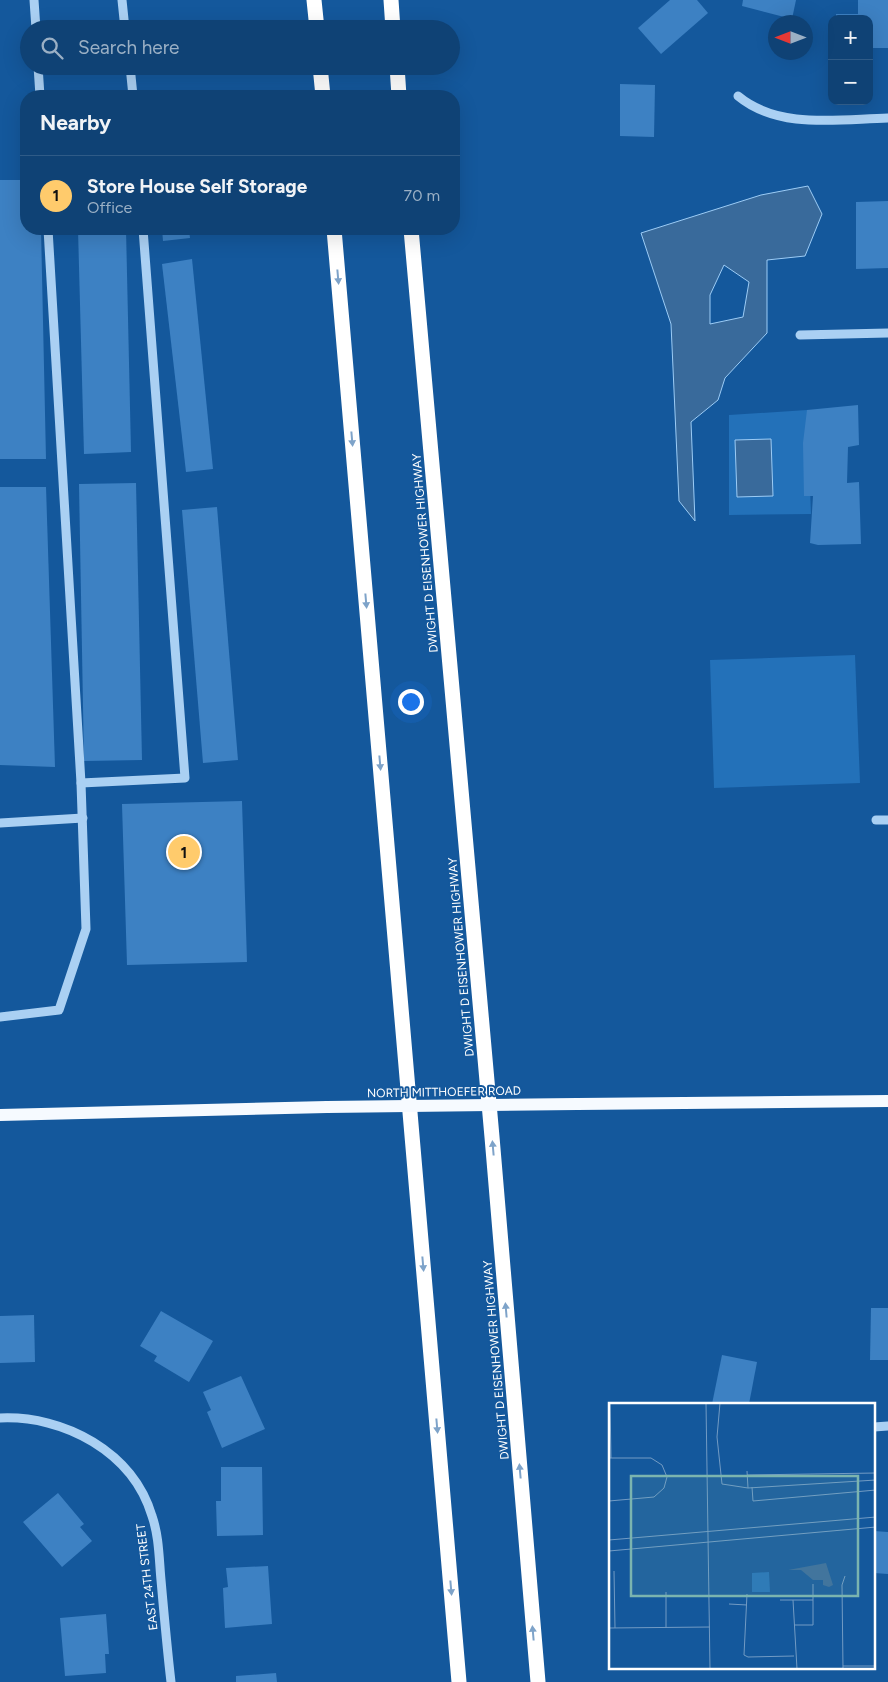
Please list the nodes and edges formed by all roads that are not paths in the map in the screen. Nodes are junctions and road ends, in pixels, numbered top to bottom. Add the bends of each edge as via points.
1 (34, 0) edge
2 (122, 0) edge
3 (314, 0) edge
4 (391, 0) edge
5 (35, 20) edge
6 (125, 20) edge
7 (316, 20) edge
8 (392, 20) edge
9 (39, 75) edge
10 (131, 75) edge
11 (321, 75) edge
12 (397, 75) edge
13 (40, 90) edge
14 (132, 90) edge
15 (322, 90) edge
16 (398, 90) edge
17 (738, 96) dead end
18 (888, 118) edge
19 (48, 235) edge
20 (143, 235) edge
21 (335, 235) edge
22 (412, 235) edge
23 (888, 333) edge
24 (800, 334) dead end
25 (81, 784) junction
26 (83, 818) junction
27 (876, 820) dead end
28 (888, 820) edge
29 (0, 823) edge
30 (0, 1017) edge
31 (888, 1101) edge
32 (0, 1115) edge
33 (0, 1418) edge
34 (170, 1682) edge
35 (459, 1682) edge
36 (538, 1682) edge

1 - 5 street
2 - 6 street
3 - 7 highway
4 - 8 highway
9 - 13 street
10 - 14 street
11 - 15 highway
12 - 16 highway
17 - 18 street via 751,106 785,118
19 - 25 street
20 - 25 street via 185,778
21 -> 35 highway
36 -> 22 highway, DWIGHT D EISENHOWER HIGHWAY
23 - 24 street
25 - 26 street
26 - 29 street
26 - 30 street via 86,929 58,1010
27 - 28 street
31 - 32 main road, NORTH MITTHOEFER ROAD, bridge via 327,1107
33 - 34 street, EAST 24TH STREET via 28,1419 68,1428 90,1439 111,1454 142,1492 152,1515 157,1540

